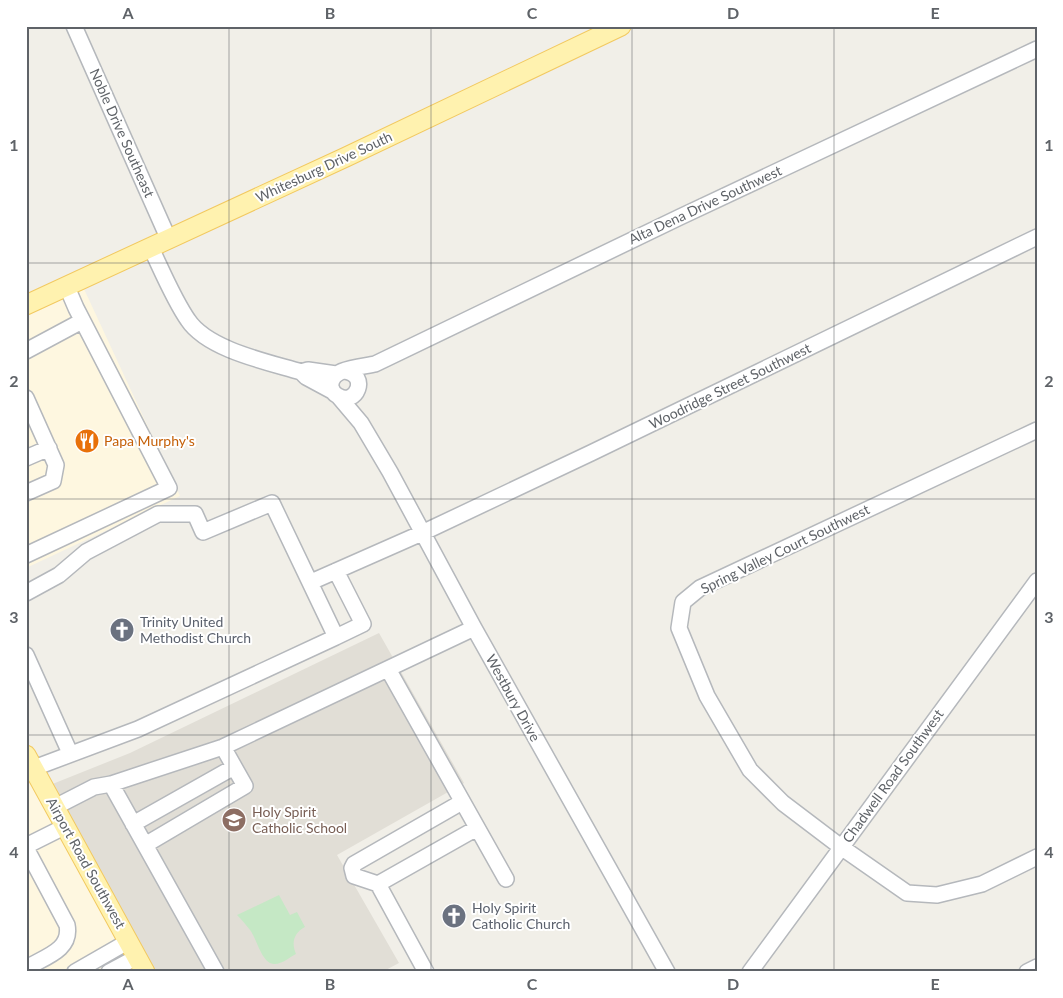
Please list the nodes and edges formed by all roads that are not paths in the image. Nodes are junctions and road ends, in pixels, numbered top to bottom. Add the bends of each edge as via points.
1 (74, 26) edge
2 (621, 26) edge
3 (1037, 49) edge
4 (1037, 237) edge
5 (169, 240) junction
6 (151, 248) junction
7 (67, 287) junction
8 (26, 305) edge
9 (82, 321) junction
10 (26, 351) edge
11 (375, 364) junction
12 (301, 372) junction
13 (341, 372) junction
14 (357, 390) junction
15 (336, 394) junction
16 (26, 398) edge
17 (361, 423) junction
18 (1037, 430) edge
19 (49, 448) junction
20 (26, 458) edge
21 (26, 493) edge
22 (422, 533) junction
23 (26, 555) edge
24 (336, 571) junction
25 (1037, 581) edge
26 (311, 582) junction
27 (26, 593) edge
28 (474, 628) junction
29 (336, 637) junction
30 (26, 655) edge
31 (388, 669) junction
32 (223, 747) junction
33 (70, 753) junction
34 (30, 761) edge
35 (234, 767) junction
36 (111, 784) junction
37 (462, 802) junction
38 (55, 807) junction
39 (133, 824) junction
40 (66, 826) junction
41 (477, 828) junction
42 (145, 845) junction
43 (26, 847) edge
44 (841, 847) junction
45 (1037, 858) edge
46 (30, 866) edge
47 (506, 879) dead end
48 (378, 884) junction
49 (137, 957) edge
50 (26, 968) edge
51 (1037, 968) edge
52 (75, 972) edge
53 (109, 972) edge
54 (216, 972) edge
55 (426, 972) edge
56 (666, 972) edge
57 (750, 972) edge
58 (1027, 972) edge

1 - 5 street, Noble Drive Southeast
2 - 5 main road, Whitesburg Drive South
3 - 11 street, Alta Dena Drive Southwest
4 - 22 street, Woodridge Street Southwest
5 - 6 main road, Whitesburg Drive South
6 - 7 main road, Whitesburg Drive South
6 - 12 street, Westbury Drive via 188,321 210,340 236,352
7 - 8 main road, Whitesburg Drive South
7 - 9 street
9 - 10 street
9 - 23 street via 169,488
11 - 13 street, Alta Dena Drive Southwest
11 - 14 street, Alta Dena Drive Southwest
12 - 13 street, Westbury Drive
12 - 15 street, Westbury Drive
13 - 14 street via 354,374 358,381
13 - 15 street via 331,382
14 - 15 street via 348,398
14 - 17 street, Westbury Drive
15 - 17 street, Westbury Drive
16 - 19 street
17 - 22 street, Westbury Drive
18 - 44 street, Spring Valley Court Southwest via 700,588 683,602 678,628 707,696 750,770 783,803
19 - 20 street
19 - 21 street via 56,465 53,481
22 - 24 street, Woodridge Street Southwest
22 - 28 street, Westbury Drive
24 - 26 street, Woodridge Street Southwest
24 - 29 street via 363,624
25 - 44 street, Chadwell Road Southwest
26 - 27 street via 272,503 204,532 195,514 158,514 86,552 59,575
26 - 29 street
28 - 31 street
28 - 56 street, Westbury Drive
29 - 33 street via 138,729
30 - 33 street
31 - 32 street
31 - 37 street
32 - 35 street
32 - 36 street
33 - 34 street
34 - 38 main road, Airport Road Southwest
35 - 39 street
35 - 42 street via 244,786
36 - 38 street via 94,787
36 - 39 street
37 - 41 street
37 - 48 street via 354,864 354,876
38 - 40 main road, Airport Road Southwest
39 - 42 street
40 - 43 street
40 - 49 main road, Airport Road Southwest
41 - 47 street
41 - 48 street
42 - 54 street
43 - 46 street
44 - 45 street, Spring Valley Court Southwest via 907,893 937,895 982,884
44 - 57 street, Chadwell Road Southwest
46 - 50 street via 66,925 68,936 62,948
48 - 55 street
49 - 52 street
49 - 53 street
51 - 58 street

